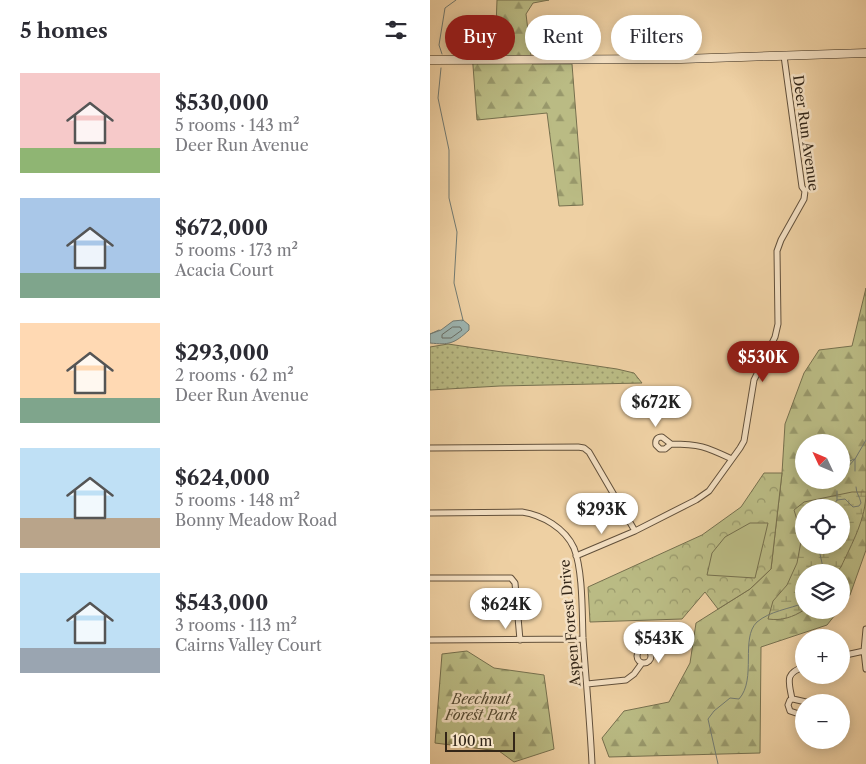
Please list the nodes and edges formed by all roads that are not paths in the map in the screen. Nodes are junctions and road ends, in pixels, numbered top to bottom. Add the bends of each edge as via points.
1 (866, 53) edge
2 (784, 56) junction
3 (430, 60) edge
4 (671, 444) dead end
5 (430, 448) edge
6 (732, 459) junction
7 (430, 513) edge
8 (635, 531) junction
9 (576, 556) junction
10 (430, 578) edge
11 (866, 629) edge
12 (584, 639) junction
13 (430, 640) edge
14 (520, 640) junction
15 (864, 651) junction
16 (850, 654) edge
17 (642, 663) dead end
18 (866, 669) edge
19 (795, 670) edge
20 (588, 684) junction
21 (792, 699) junction
22 (795, 699) edge
23 (795, 712) edge
24 (592, 764) edge

1 - 2 main road
2 - 3 main road via 681,60
2 - 6 street, Deer Run Avenue via 804,199 777,251 778,324 754,380 744,441
4 - 6 street via 704,446
5 - 8 street via 584,448
6 - 8 street, Deer Run Avenue via 704,495
7 - 9 street, Aspen Forest Drive via 532,514 561,531 573,546
8 - 9 street, Deer Run Avenue
9 - 12 street, Aspen Forest Drive
10 - 14 street via 511,578 515,583
11 - 15 street
12 - 14 street
12 - 20 street, Aspen Forest Drive
13 - 14 street
15 - 16 street
15 - 18 street
17 - 20 street via 626,680
19 - 21 street via 788,680
20 - 24 street, Aspen Forest Drive
21 - 22 street
21 - 23 street via 789,710

